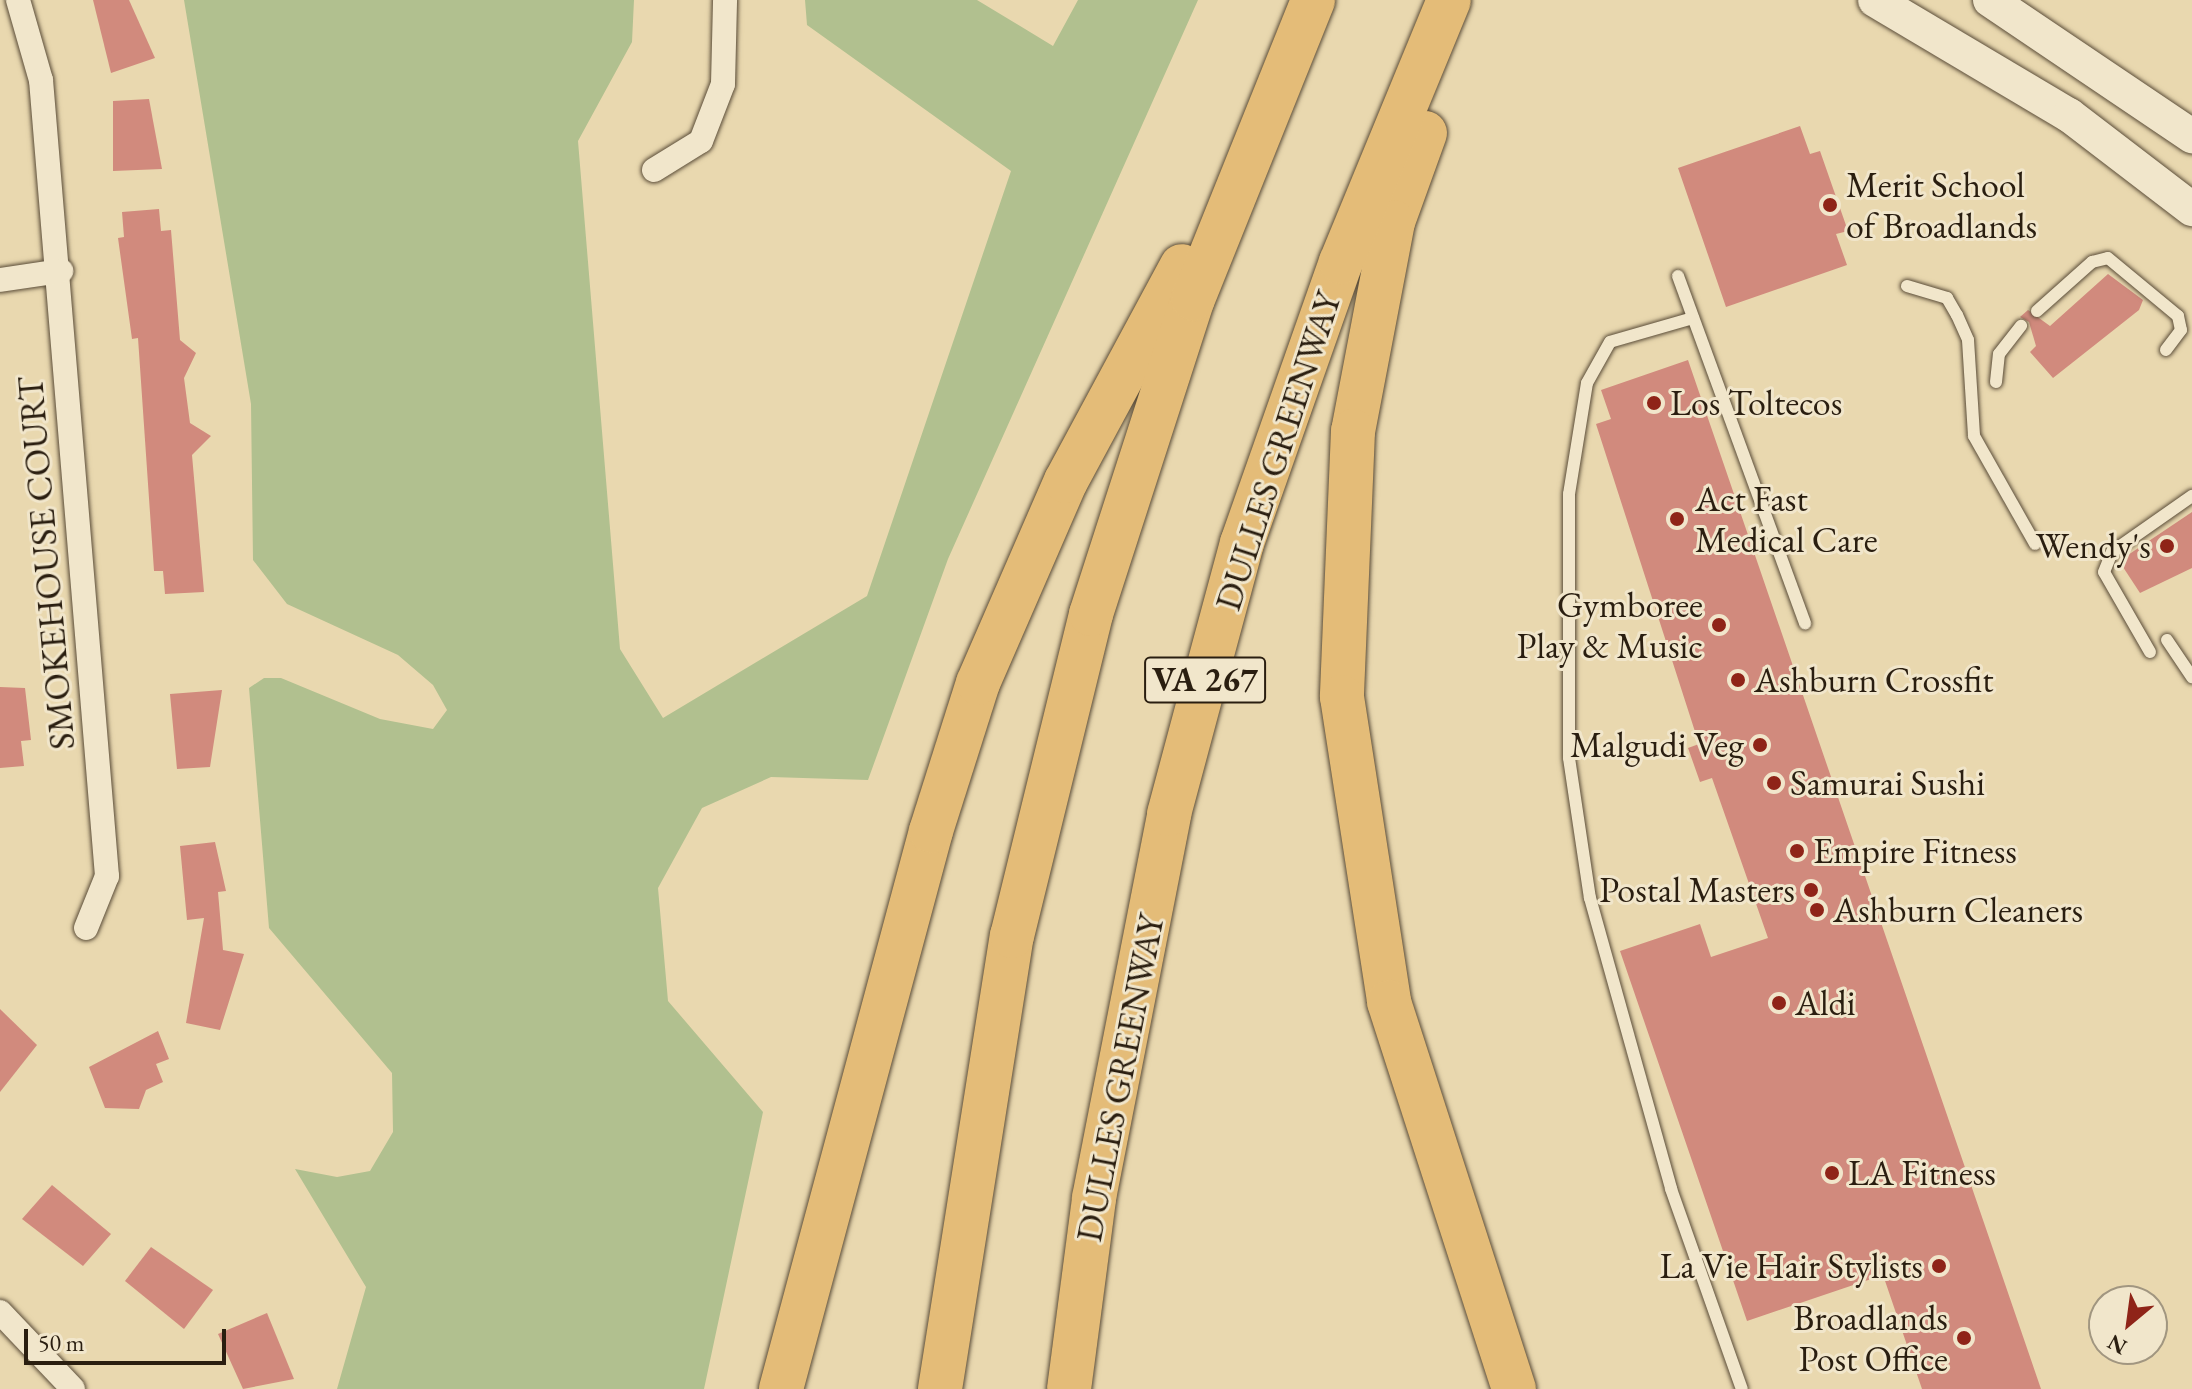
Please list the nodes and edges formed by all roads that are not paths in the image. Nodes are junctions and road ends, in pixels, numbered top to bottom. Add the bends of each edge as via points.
1 (18, 0) edge
2 (725, 0) edge
3 (1313, 0) edge
4 (1449, 0) edge
5 (1469, 0) edge
6 (1875, 0) edge
7 (1990, 0) edge
8 (1265, 113) junction
9 (2192, 136) edge
10 (654, 170) dead end
11 (2192, 209) edge
12 (61, 271) junction
13 (1678, 276) dead end
14 (0, 280) edge
15 (1907, 286) dead end
16 (2037, 311) dead end
17 (1693, 318) junction
18 (2021, 326) dead end
19 (2166, 350) dead end
20 (1996, 382) dead end
21 (2192, 496) edge
22 (2035, 544) dead end
23 (1805, 623) dead end
24 (2167, 640) dead end
25 (2150, 652) dead end
26 (2192, 677) edge
27 (86, 928) dead end
28 (0, 1312) edge
29 (73, 1389) edge
30 (781, 1389) edge
31 (940, 1389) edge
32 (1069, 1389) edge
33 (1514, 1389) edge
34 (1742, 1389) edge

1 - 12 street, SMOKEHOUSE COURT via 41,80
2 - 10 street via 723,84 701,141
3 - 8 highway
4 - 32 highway, DULLES GREENWAY / VA 267 via 1341,262 1217,634 1169,814 1094,1198
5 - 33 highway via 1393,222 1366,345 1346,485 1342,697 1389,1002
6 - 11 main road via 2069,115
7 - 9 main road
8 - 30 highway via 1066,481 978,683
8 - 31 highway via 1139,456 1049,774 981,1099
12 - 14 street
12 - 27 street, SMOKEHOUSE COURT via 107,876
13 - 17 lane
15 - 22 lane via 1947,298 1957,315 1968,340 1974,436
16 - 19 lane via 2092,262 2108,258 2178,316 2181,330
17 - 23 lane
17 - 34 lane via 1610,342 1587,383 1569,494 1569,758 1590,898 1671,1189
18 - 20 lane via 1999,354
21 - 25 lane via 2112,552 2104,572
24 - 26 lane
28 - 29 street

